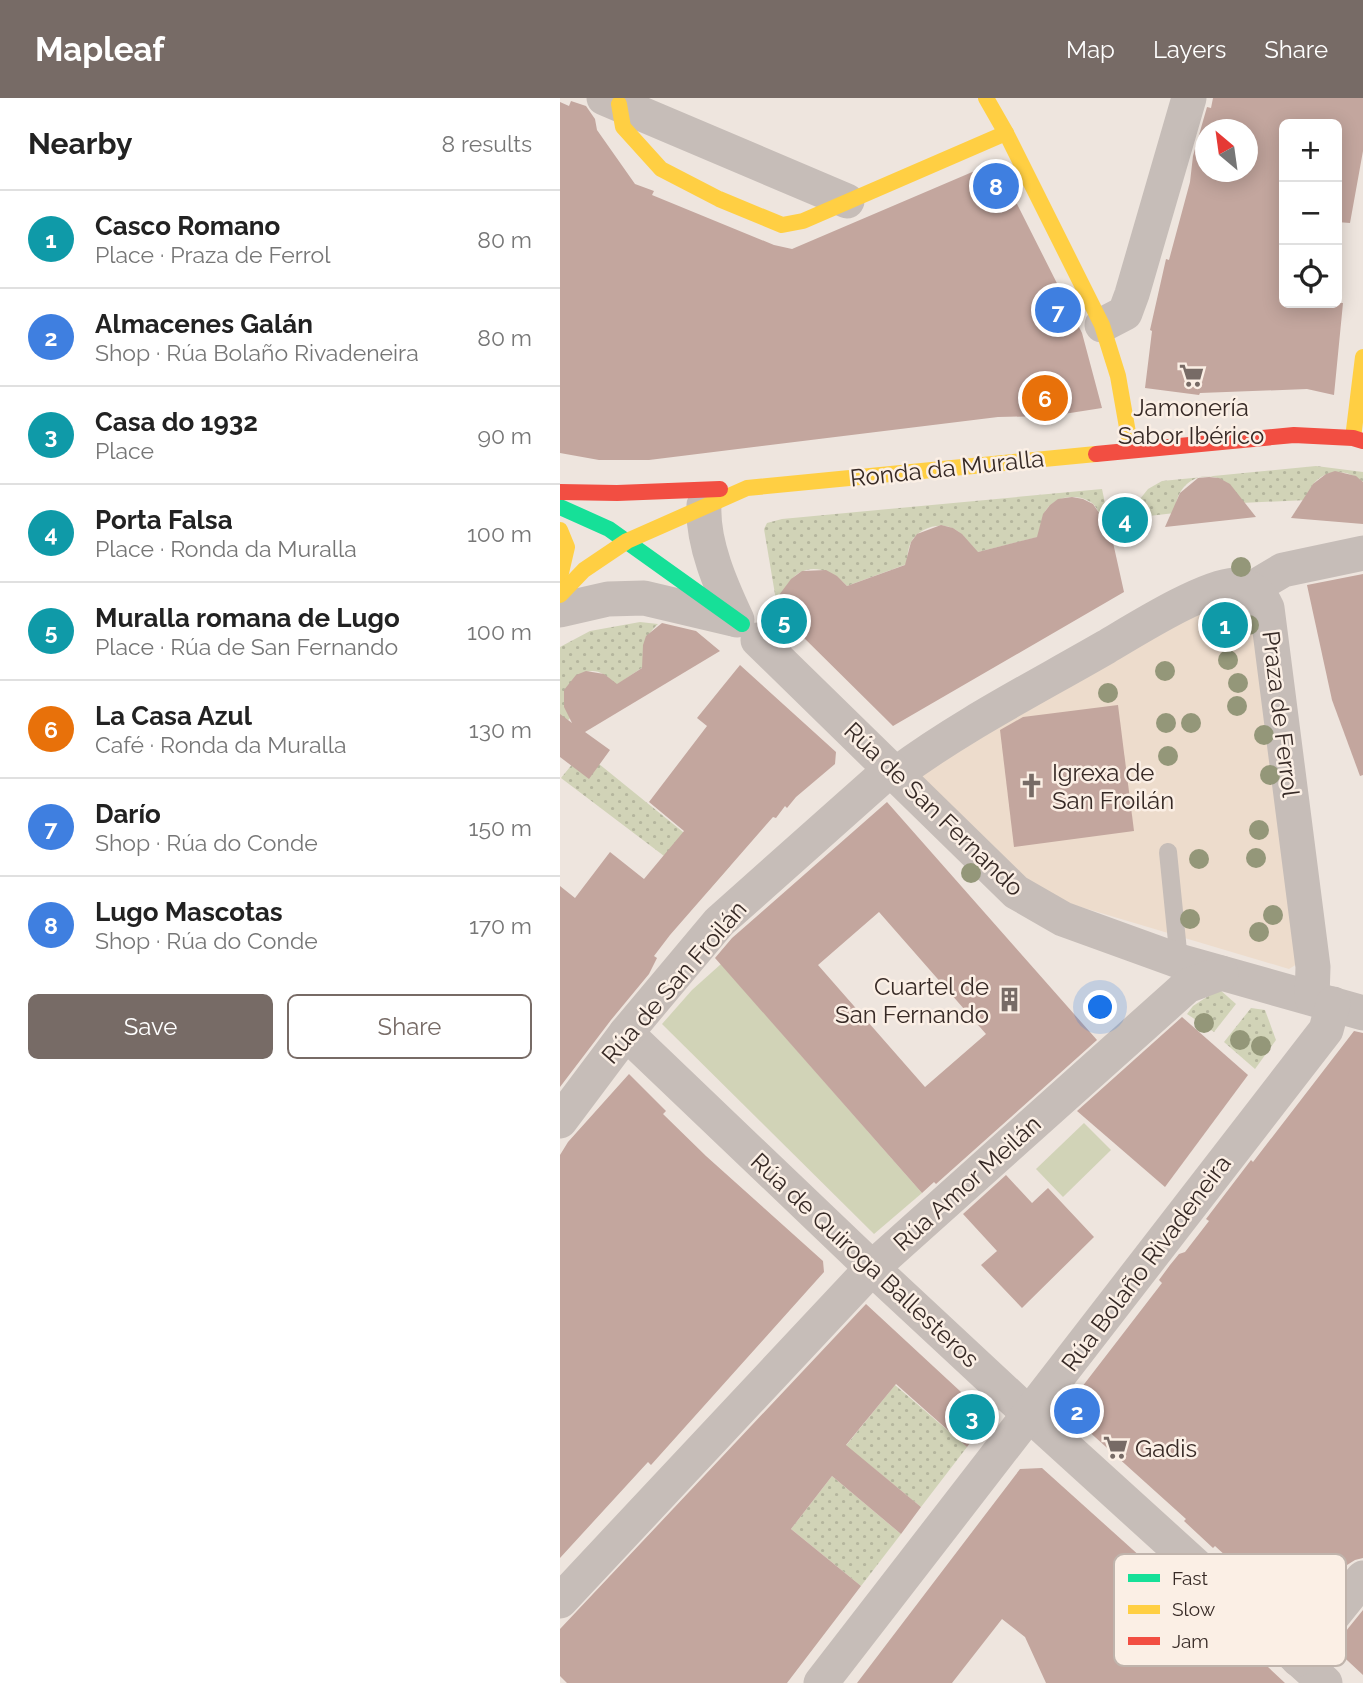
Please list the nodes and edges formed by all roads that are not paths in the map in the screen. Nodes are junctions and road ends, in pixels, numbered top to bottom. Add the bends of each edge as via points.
1 (986, 98) edge
2 (1189, 98) edge
3 (611, 101) edge
4 (1006, 133) junction
5 (847, 201) junction
6 (1102, 325) junction
7 (1363, 357) edge
8 (1358, 439) edge
9 (1131, 450) junction
10 (747, 488) junction
11 (560, 492) edge
12 (704, 505) junction
13 (560, 507) edge
14 (560, 530) edge
15 (627, 541) junction
16 (1363, 553) edge
17 (560, 577) edge
18 (1251, 589) junction
19 (560, 595) edge
20 (560, 610) edge
21 (746, 628) junction
22 (893, 771) junction
23 (1168, 852) dead end
24 (1179, 961) junction
25 (1221, 973) junction
26 (1336, 1005) edge
27 (626, 1033) junction
28 (560, 1121) edge
29 (872, 1268) junction
30 (1030, 1415) junction
31 (1183, 1554) edge
32 (1363, 1578) edge
33 (1346, 1599) edge
34 (560, 1601) edge
35 (1306, 1666) edge
36 (821, 1683) edge
37 (1325, 1683) edge

1 - 4 street
2 - 6 street via 1125,313
3 - 5 street
3 - 5 street via 623,127 661,169 719,199 782,225 803,221
4 - 5 street
4 - 6 street
6 - 9 street via 1118,376
7 - 8 street
8 - 9 street, Ronda da Muralla via 1294,435
9 - 10 street, Ronda da Muralla
10 - 11 street
10 - 12 street, Ronda da Muralla
12 - 15 street, Ronda da Muralla
12 - 21 street, Rúa de San Fernando via 703,520 715,562
13 - 15 street, Rúa de San Fernando
14 - 17 street via 568,551
15 - 19 street, Ronda da Muralla via 584,570
15 - 21 street, Rúa de San Fernando
16 - 18 street via 1283,570
18 - 22 street via 1223,587 1150,621
18 - 26 street, Praza de Ferrol via 1267,608 1313,967
20 - 21 street via 608,599 644,598
21 - 22 street, Rúa de San Fernando
22 - 24 street, Rúa de San Fernando via 1016,892 1063,919
22 - 27 street, Rúa de San Froilán via 719,922
23 - 24 lane
24 - 25 street, Rúa de San Fernando
25 - 26 street, Rúa de San Fernando
25 - 29 street, Rúa Amor Meilán via 1187,986
26 - 30 street, Rúa Bolaño Rivadeneira via 1325,1030
27 - 28 street, Rúa de San Froilán
27 - 29 street, Rúa de Quiroga Ballesteros
29 - 30 street, Rúa de Quiroga Ballesteros
29 - 34 street, Rúa Amor Meilán
30 - 31 street, Rúa de Quiroga Ballesteros
30 - 36 street, Rúa Bolaño Rivadeneira
32 - 33 street
35 - 37 street, Rúa de Quiroga Ballesteros

